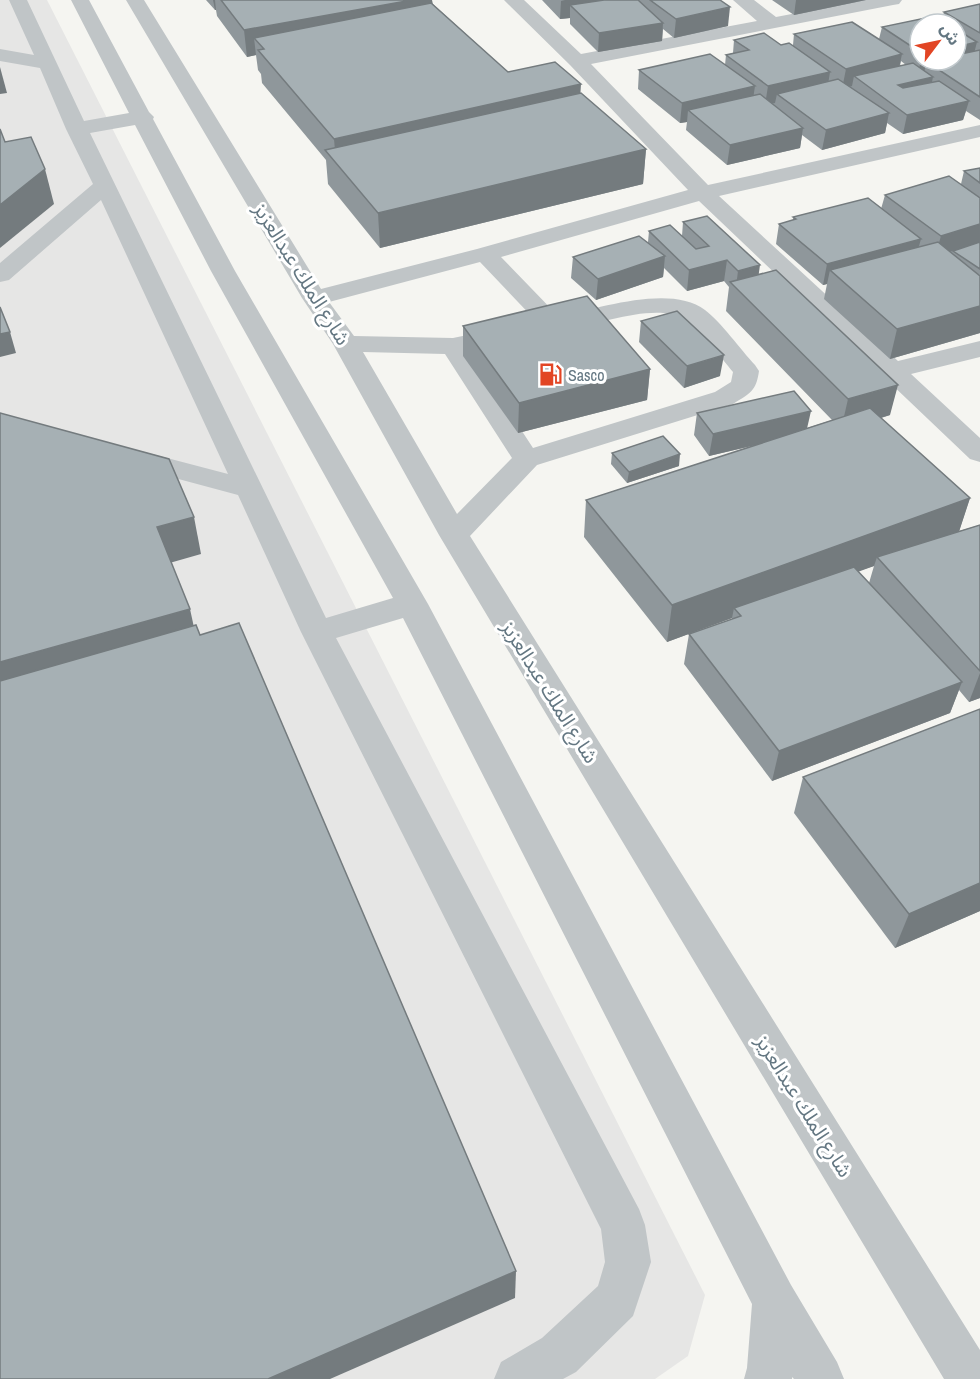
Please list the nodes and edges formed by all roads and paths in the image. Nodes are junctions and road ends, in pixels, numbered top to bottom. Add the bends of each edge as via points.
1 (18, 0) edge
2 (80, 0) edge
3 (135, 0) edge
4 (513, 0) edge
5 (742, 0) edge
6 (893, 0) edge
7 (772, 23) junction
8 (0, 55) edge
9 (577, 61) junction
10 (49, 64) junction
11 (144, 117) junction
12 (76, 129) junction
13 (980, 131) edge
14 (105, 185) junction
15 (703, 193) junction
16 (485, 254) junction
17 (0, 275) edge
18 (315, 298) junction
19 (553, 325) junction
20 (346, 344) junction
21 (453, 346) junction
22 (980, 349) edge
23 (586, 356) edge
24 (894, 370) junction
25 (102, 449) edge
26 (980, 453) edge
27 (526, 459) junction
28 (249, 489) junction
29 (454, 535) junction
30 (412, 604) junction
31 (317, 632) junction
32 (775, 1301) junction
33 (518, 1379) edge
34 (768, 1379) edge
35 (820, 1379) edge
36 (971, 1379) edge

1 - 10 street
2 - 11 street
3 - 18 street, شارع الملك عبدالعزيز
4 - 9 street
5 - 7 street
6 - 7 street
7 - 9 street
8 - 10 street
9 - 15 street
10 - 12 street
11 - 12 street
11 - 30 street via 223,271
12 - 14 street
13 - 15 street
14 - 17 street
14 - 28 street
15 - 16 street
15 - 24 street
16 - 18 street
16 - 19 street
18 - 20 street, شارع الملك عبدالعزيز
19 - 21 street
19 - 23 street
19 - 27 street via 653,305 675,305 696,315 746,371 744,385 724,398 643,411
20 - 21 street
20 - 29 street, شارع الملك عبدالعزيز
21 - 27 street
22 - 24 street
24 - 26 street
25 - 28 street
27 - 29 street
28 - 31 street
29 - 36 street, شارع الملك عبدالعزيز
30 - 31 street
30 - 32 street
31 - 33 street via 623,1225 628,1262 617,1300 559,1355
32 - 34 street
32 - 35 street

